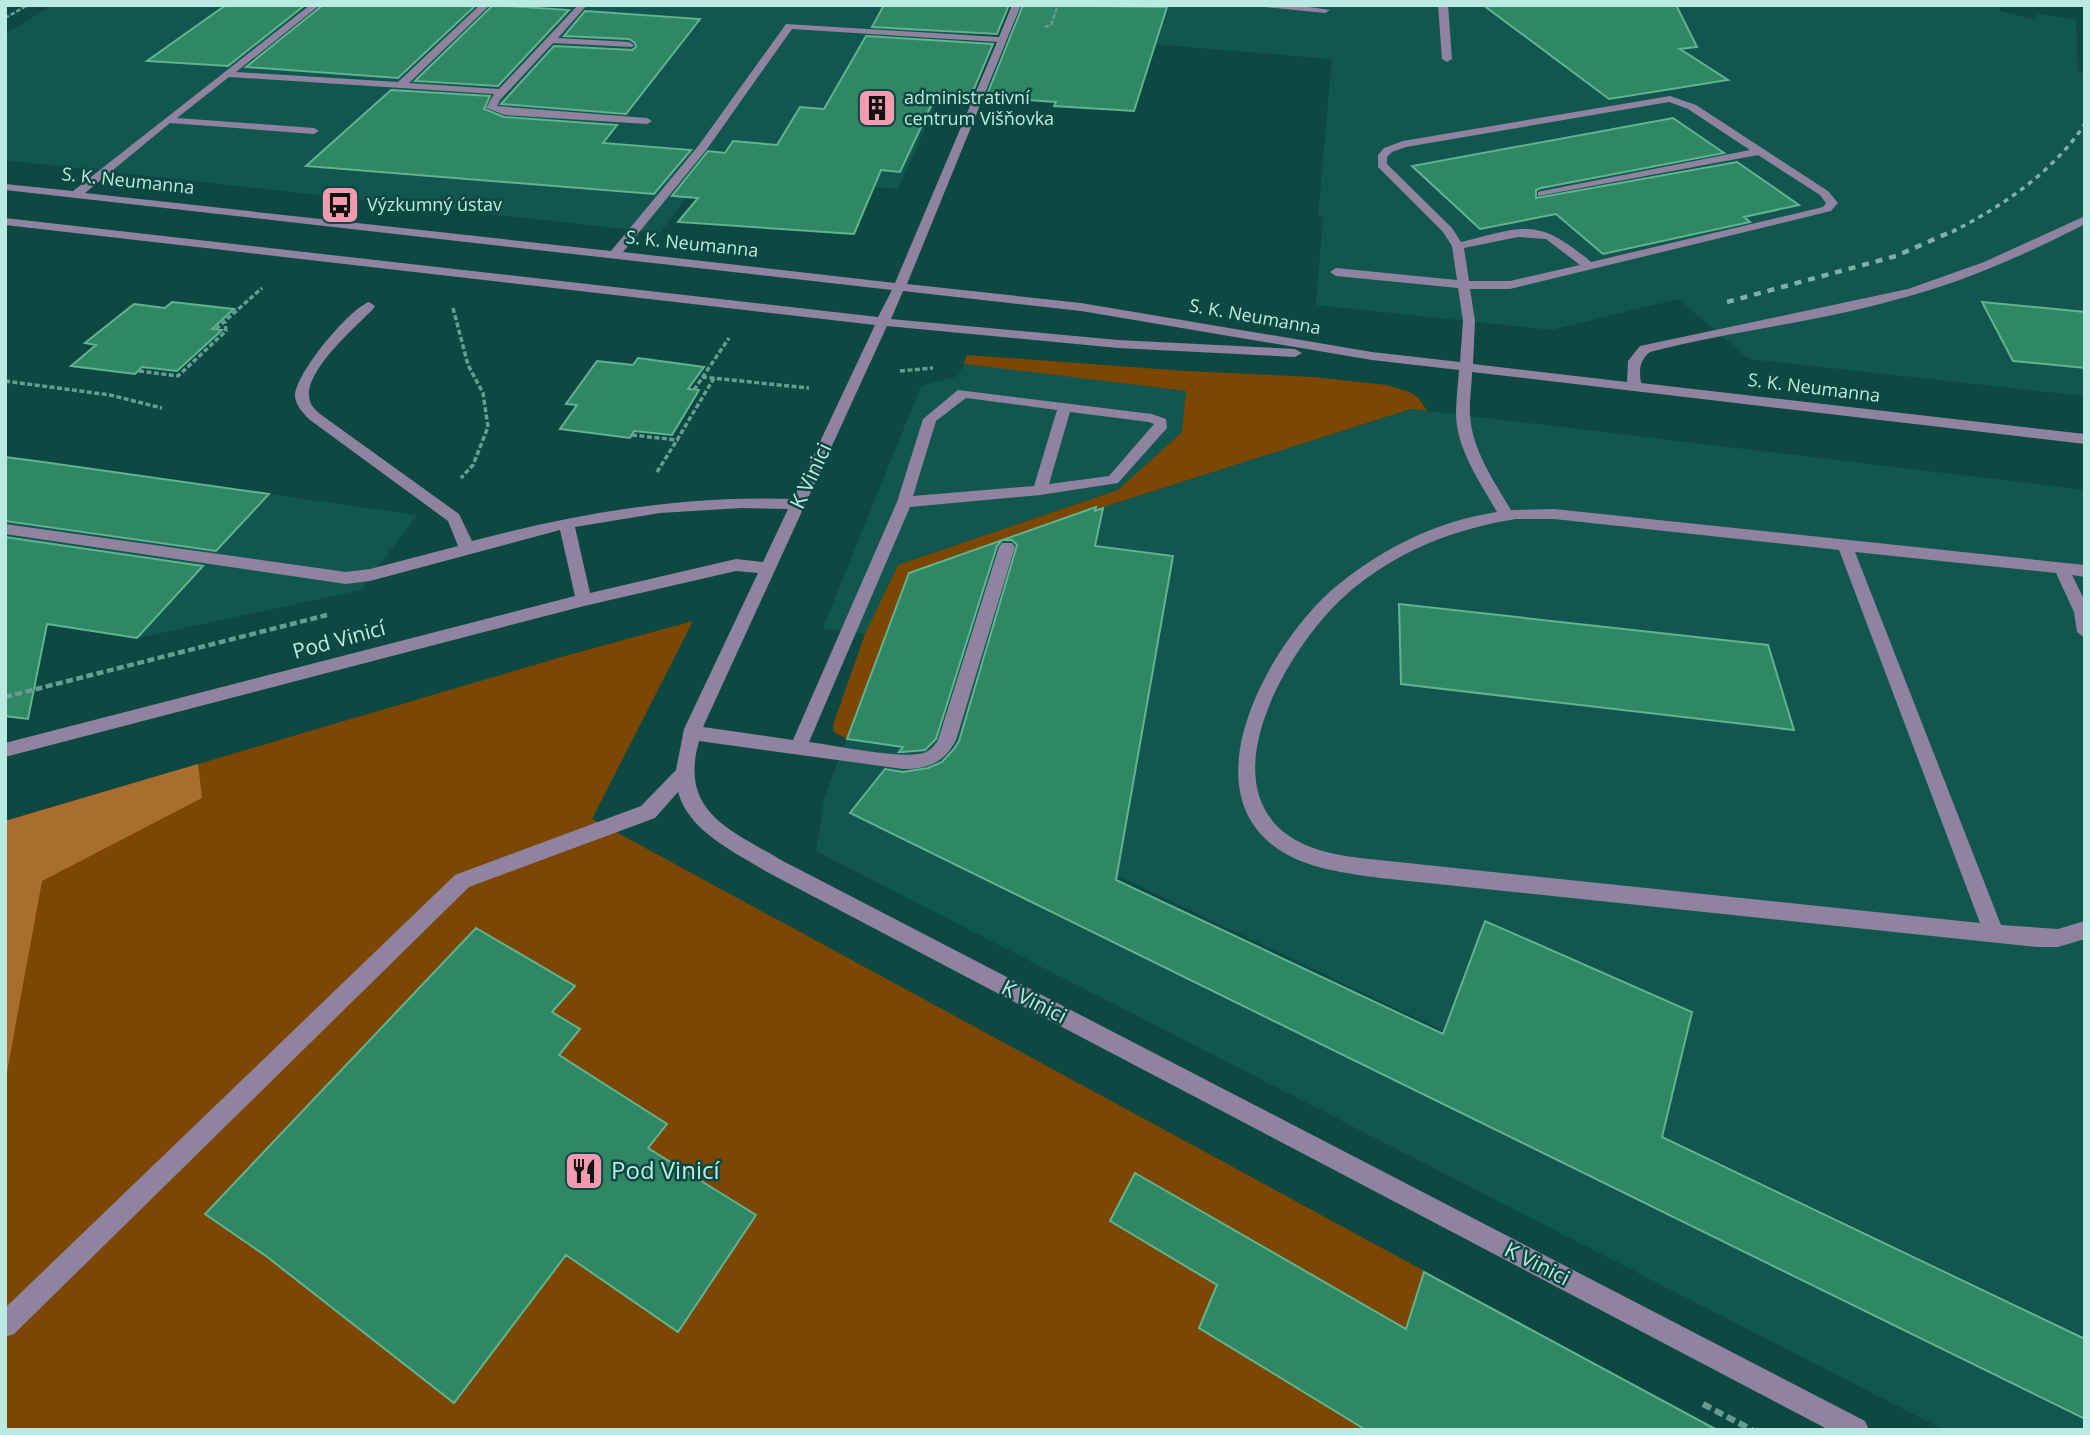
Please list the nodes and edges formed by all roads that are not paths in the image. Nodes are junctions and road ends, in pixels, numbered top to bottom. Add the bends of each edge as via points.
1 (316, 5) edge
2 (486, 5) edge
3 (583, 5) edge
4 (1017, 5) edge
5 (1250, 5) edge
6 (1335, 5) edge
7 (1443, 5) edge
8 (1325, 10) junction
9 (1312, 15) dead end
10 (551, 40) junction
11 (1003, 40) junction
12 (629, 45) dead end
13 (1447, 59) dead end
14 (227, 74) junction
15 (401, 85) junction
16 (503, 92) junction
17 (167, 120) junction
18 (647, 121) dead end
19 (314, 131) dead end
20 (1759, 150) junction
21 (5, 187) edge
22 (1542, 194) dead end
23 (75, 195) junction
24 (2085, 219) edge
25 (5, 221) edge
26 (1458, 246) junction
27 (615, 254) junction
28 (1589, 266) junction
29 (1336, 272) dead end
30 (1465, 285) junction
31 (900, 286) junction
32 (369, 306) dead end
33 (883, 322) junction
34 (1372, 356) junction
35 (1467, 367) junction
36 (1635, 387) junction
37 (1065, 407) junction
38 (2085, 439) edge
39 (1040, 490) junction
40 (904, 502) junction
41 (797, 504) junction
42 (1505, 513) junction
43 (566, 523) junction
44 (5, 529) edge
45 (1844, 544) junction
46 (1007, 547) dead end
47 (466, 550) junction
48 (767, 568) junction
49 (2061, 568) junction
50 (2085, 570) edge
51 (584, 600) junction
52 (2085, 632) edge
53 (692, 733) junction
54 (798, 748) junction
55 (5, 750) edge
56 (682, 775) junction
57 (2085, 930) edge
58 (1994, 934) junction
59 (5, 1325) edge
60 (1856, 1430) edge

1 - 14 street
2 - 15 street
3 - 10 street
4 - 11 street, K Vinici
5 - 8 street
6 - 8 street
7 - 13 street
8 - 9 street
10 - 12 street
10 - 16 street
11 - 27 street via 789,26 703,147
11 - 31 street, K Vinici
14 - 15 street
14 - 17 street
15 - 16 street
16 - 18 street via 491,108
17 - 19 street
17 - 23 street
20 - 22 street
20 - 26 street via 1692,107 1664,99 1388,150 1382,165 1448,230
20 - 28 street via 1824,193 1831,206
21 - 23 street, S. K. Neumanna
23 - 27 street, S. K. Neumanna
24 - 36 street via 2031,248 1932,286 1645,349 1634,365
25 - 33 street, S. K. Neumanna
26 - 28 street via 1539,232 1556,239
26 - 30 street
27 - 31 street, S. K. Neumanna
28 - 30 street via 1510,285
29 - 30 street
30 - 35 street
31 - 33 street, K Vinici
31 - 34 street, S. K. Neumanna via 1118,312
32 - 47 street via 310,371 302,401 315,417 454,518
33 - 34 street, S. K. Neumanna via 1118,344
33 - 41 street, K Vinici
34 - 35 street, S. K. Neumanna
35 - 36 street, S. K. Neumanna
35 - 42 street via 1466,436
36 - 38 street, S. K. Neumanna
37 - 39 street
37 - 39 street via 1152,418 1161,422 1160,428 1113,480
37 - 40 street via 963,393 930,419
39 - 40 street
40 - 54 street
41 - 43 street via 643,510
41 - 48 street, K Vinici
42 - 45 street via 1644,522
42 - 58 street via 1466,521 1432,535 1368,570 1331,600 1290,646 1265,697 1248,753 1251,798 1271,833 1306,854 1371,868
43 - 47 street
43 - 51 street
44 - 47 street via 346,578
45 - 49 street
45 - 58 street
46 - 54 street via 947,740 939,753 923,762 903,762
48 - 51 street, Pod Vinicí via 736,565
48 - 53 street, K Vinici
49 - 50 street
49 - 52 street via 2082,612
51 - 55 street, Pod Vinicí
53 - 54 street
53 - 56 street, K Vinici
56 - 59 street via 648,811 462,881
56 - 60 street, K Vinici via 688,801 699,815 774,866
57 - 58 street via 2058,938

